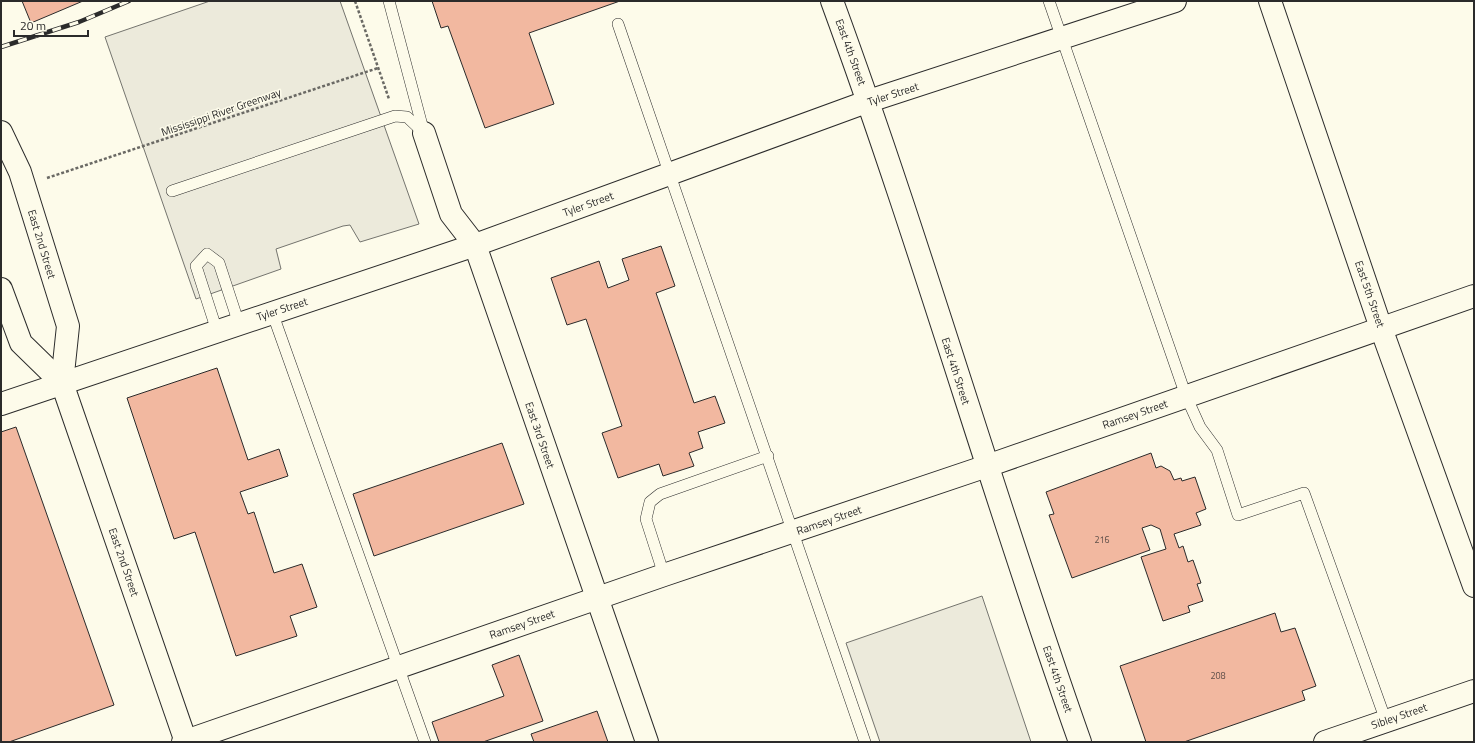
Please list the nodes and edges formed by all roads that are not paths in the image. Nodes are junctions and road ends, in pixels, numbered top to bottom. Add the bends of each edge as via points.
1 (389, 1) edge
2 (832, 1) edge
3 (1050, 1) edge
4 (1175, 1) edge
5 (1270, 1) edge
6 (618, 24) dead end
7 (1063, 38) junction
8 (869, 101) junction
9 (1, 132) edge
10 (424, 133) junction
11 (15, 174) edge
12 (670, 174) junction
13 (172, 191) dead end
14 (475, 245) junction
15 (1, 288) edge
16 (1474, 296) edge
17 (272, 312) junction
18 (239, 324) junction
19 (1381, 328) junction
20 (217, 331) junction
21 (62, 383) junction
22 (1186, 396) junction
23 (1, 404) edge
24 (768, 456) junction
25 (987, 466) junction
26 (792, 532) junction
27 (664, 575) junction
28 (1474, 586) edge
29 (596, 598) junction
30 (400, 667) junction
31 (1474, 690) edge
32 (1386, 721) junction
33 (185, 742) edge
34 (425, 742) edge
35 (647, 742) edge
36 (865, 742) edge
37 (1080, 742) edge
38 (1324, 742) edge

1 - 10 lane
2 - 8 street, East 4th Street
3 - 7 lane
4 - 7 street, Tyler Street
5 - 19 street, East 5th Street
6 - 12 lane
7 - 8 street, Tyler Street
7 - 22 lane
8 - 12 street, Tyler Street
8 - 25 street, East 4th Street
9 - 11 street, East 2nd Street
10 - 13 lane via 407,117 395,116
10 - 14 street, East 3rd Street via 451,214
11 - 21 street, East 2nd Street via 68,326
12 - 14 street, Tyler Street
12 - 24 lane
14 - 17 street, Tyler Street
14 - 29 street, East 3rd Street
15 - 21 street, East 2nd Street via 22,343
16 - 19 street, Ramsey Street
17 - 18 street, Tyler Street
17 - 30 lane
18 - 20 street, Tyler Street
18 - 20 lane via 220,263 207,254 196,266
19 - 22 street, Ramsey Street
19 - 28 street, East 5th Street
20 - 21 street, Tyler Street
21 - 23 street, Tyler Street
21 - 33 street, East 2nd Street
22 - 25 street, Ramsey Street
22 - 32 lane via 1200,427 1217,450 1238,515 1304,493
24 - 26 lane
24 - 27 lane via 660,494 650,502 646,519
25 - 26 street, Ramsey Street
25 - 37 street, East 4th Street
26 - 27 street, Ramsey Street
26 - 36 lane
27 - 29 street, Ramsey Street
29 - 30 street, Ramsey Street
29 - 35 street, East 3rd Street
30 - 33 street, Ramsey Street
30 - 34 lane
31 - 32 street, Sibley Street
32 - 38 street, Sibley Street

